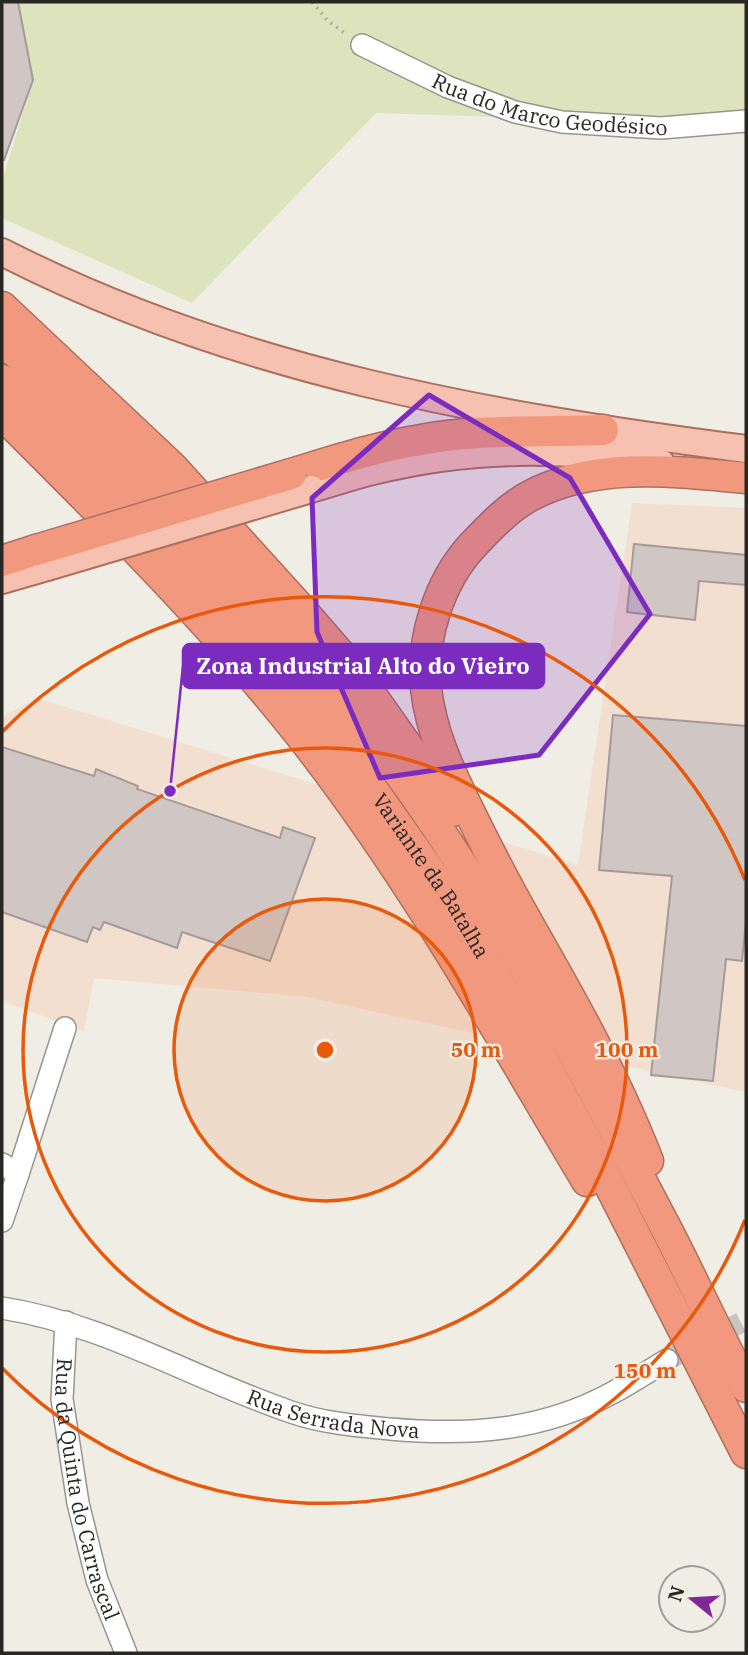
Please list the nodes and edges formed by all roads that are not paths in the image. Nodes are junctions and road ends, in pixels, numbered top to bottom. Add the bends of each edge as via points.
1 (362, 45) road end
2 (746, 121) edge
3 (2, 252) edge
4 (2, 307) edge
5 (2, 340) edge
6 (2, 380) edge
7 (2, 414) edge
8 (2, 427) edge
9 (603, 430) junction
10 (746, 449) edge
11 (48, 460) junction
12 (746, 477) edge
13 (301, 481) junction
14 (41, 558) junction
15 (2, 561) edge
16 (2, 580) edge
17 (494, 863) junction
18 (65, 1028) dead end
19 (10, 1169) edge
20 (2, 1221) edge
21 (668, 1232) junction
22 (2, 1308) edge
23 (66, 1322) junction
24 (688, 1337) junction
25 (667, 1360) tunnel mouth
26 (746, 1387) edge
27 (746, 1453) edge
28 (126, 1653) edge

1 - 2 street, Rua do Marco Geodésico via 448,87 515,112 562,122 661,128
3 - 9 main road via 165,325 273,360 390,389
4 - 17 highway via 173,468 299,607 352,668
5 - 21 highway, Variante da Batalha via 147,477 287,631 366,728 481,894
6 - 24 highway, Variante da Batalha via 105,476 206,581 316,709 390,812 452,901 525,1027
7 - 11 highway
8 - 11 highway
9 - 10 main road
9 - 13 highway via 422,439 361,453
11 - 24 highway via 237,659 347,798 447,947 666,1314
12 - 13 main road via 620,456 538,451 445,457
12 - 17 highway via 622,471 573,480 526,499 466,553 433,620 426,652 426,689 442,755
13 - 14 highway, bridge
14 - 15 highway
14 - 16 main road
17 - 21 highway via 593,1038 649,1164
18 - 19 street
19 - 20 street
21 - 26 highway, Variante da Batalha
22 - 23 street, Rua Serrada Nova
23 - 25 street, Rua Serrada Nova via 292,1413 337,1423 418,1431 487,1431 541,1420 604,1397
23 - 28 street, Rua da Quinta do Carrascal via 62,1399 78,1503 97,1580
24 - 27 highway, Variante da Batalha

